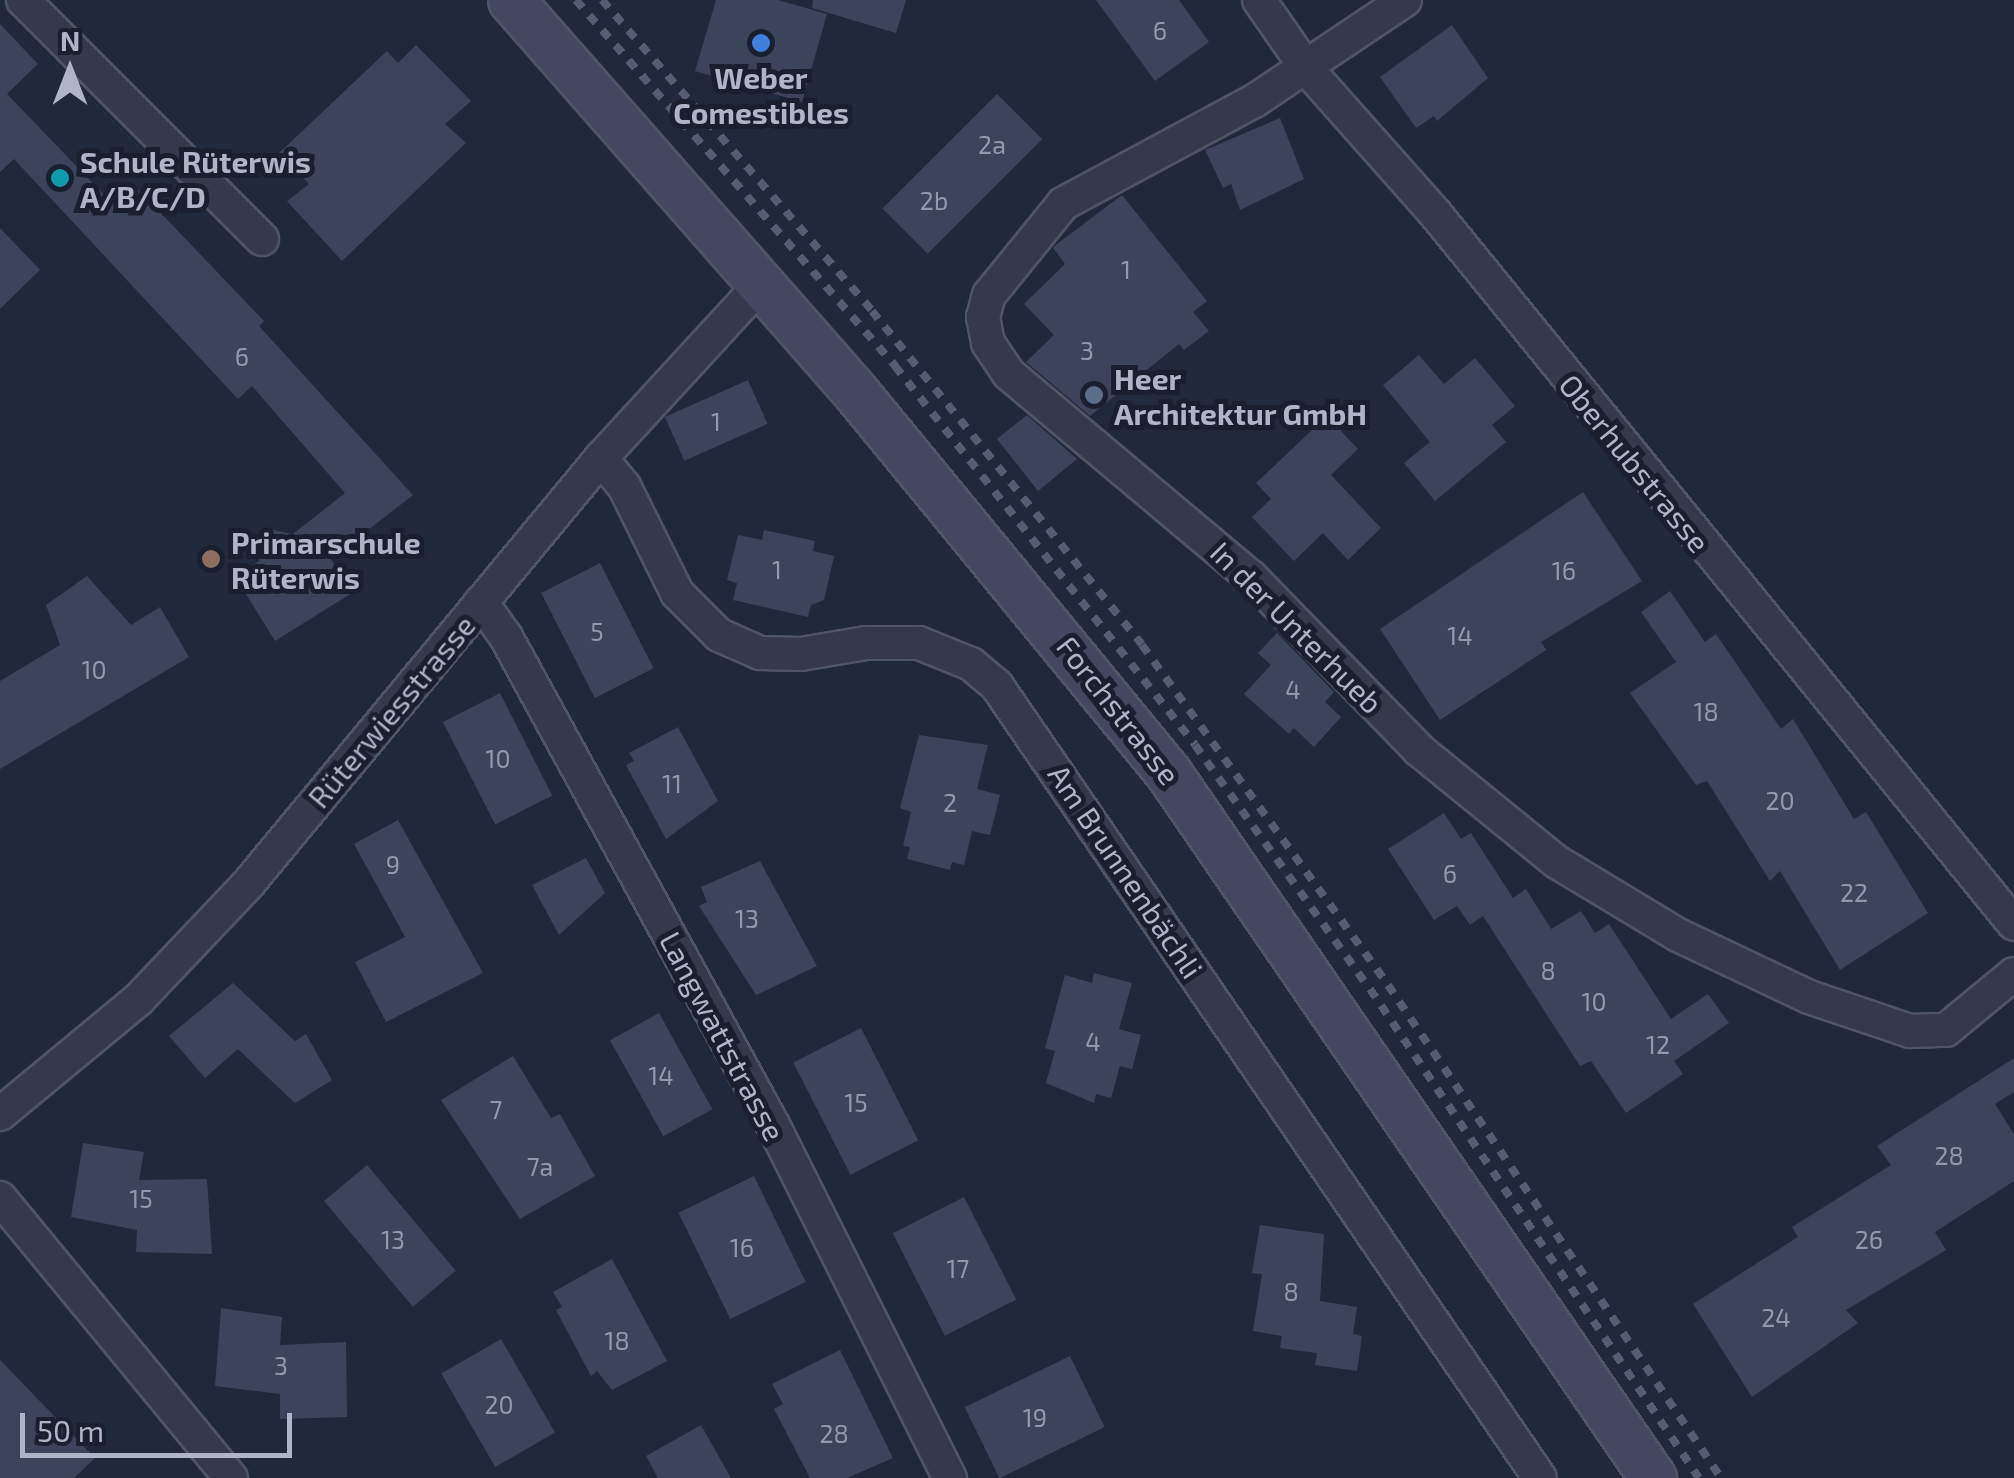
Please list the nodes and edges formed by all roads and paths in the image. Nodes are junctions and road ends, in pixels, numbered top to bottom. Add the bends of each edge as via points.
1 (23, 0) edge
2 (511, 0) edge
3 (1259, 0) edge
4 (1404, 0) edge
5 (1307, 69) junction
6 (262, 239) dead end
7 (760, 285) junction
8 (601, 458) junction
9 (481, 602) junction
10 (2014, 924) edge
11 (2014, 974) edge
12 (0, 1114) edge
13 (0, 1198) edge
14 (231, 1478) edge
15 (950, 1478) edge
16 (1540, 1478) edge
17 (1652, 1478) edge

1 - 6 street
2 - 7 main road, Forchstrasse
3 - 5 street, Oberhubstrasse
4 - 5 street, In der Unterhueb
5 - 10 street, Oberhubstrasse via 1434,212
5 - 11 street, In der Unterhueb via 1063,204 989,295 988,342 1009,374 1251,577 1419,750 1557,862 1678,935 1809,997 1910,1030 1946,1030
7 - 8 street, Rüterwiesstrasse
7 - 17 main road, Forchstrasse via 1035,604 1167,771
8 - 9 street, Rüterwiesstrasse
8 - 16 street, Am Brunnenbächli via 624,486 677,593 719,635 760,652 801,654 866,643 919,644 971,664 997,686
9 - 12 street, Rüterwiesstrasse via 248,884 138,999
9 - 15 street, Langwattstrasse via 773,1125
13 - 14 street

